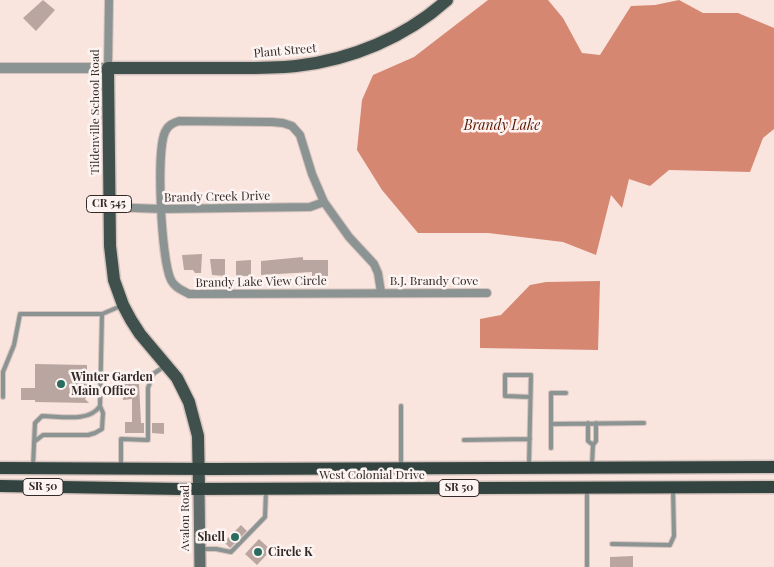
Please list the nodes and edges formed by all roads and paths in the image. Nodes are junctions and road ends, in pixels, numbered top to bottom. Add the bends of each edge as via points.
1 (109, 0) edge
2 (447, 0) edge
3 (0, 68) edge
4 (108, 68) junction
5 (324, 202) junction
6 (109, 207) junction
7 (161, 209) junction
8 (381, 292) junction
9 (487, 293) dead end
10 (123, 305) junction
11 (102, 314) junction
12 (166, 364) junction
13 (566, 393) dead end
14 (530, 396) junction
15 (3, 397) dead end
16 (100, 406) junction
17 (401, 406) dead end
18 (588, 423) junction
19 (596, 423) junction
20 (644, 423) dead end
21 (551, 424) junction
22 (530, 439) junction
23 (464, 440) dead end
24 (34, 442) junction
25 (592, 445) junction
26 (551, 448) dead end
27 (529, 467) junction
28 (592, 467) junction
29 (624, 467) junction
30 (774, 467) edge
31 (0, 468) edge
32 (33, 468) junction
33 (121, 468) junction
34 (401, 468) junction
35 (199, 469) junction
36 (0, 486) edge
37 (522, 487) junction
38 (587, 487) junction
39 (673, 487) junction
40 (774, 487) edge
41 (199, 489) junction
42 (266, 489) junction
43 (612, 544) dead end
44 (199, 548) junction
45 (200, 567) edge
46 (587, 567) edge

1 - 4 street, Tildenville School Road
2 - 4 main road, Plant Street via 399,34 336,59 255,68
3 - 4 street
4 - 6 main road, Tildenville School Road / CR 545
5 - 7 street, Brandy Creek Drive via 310,207
5 - 7 street, Brandy Lake View Circle via 300,135 292,126 284,122 179,121 170,124 162,141
5 - 8 street, Brandy Lake View Circle via 349,237 374,264
6 - 7 street, Brandy Creek Drive
6 - 10 main road, Tildenville School Road / CR 545 via 111,264
7 - 8 street, Brandy Lake View Circle via 164,254 171,280 177,288 189,294
8 - 9 street, B.J. Brandy Cove
10 - 11 lane
10 - 12 main road, Tildenville School Road / CR 545 via 140,334
11 - 15 lane via 20,314 14,345 3,372
11 - 16 lane
12 - 33 lane via 154,374 148,388 148,440 121,439
12 - 35 main road, Tildenville School Road / CR 545 via 184,391 194,414
13 - 21 lane via 551,393
14 - 14 lane via 531,375 505,375 506,396
14 - 22 lane
16 - 24 lane via 86,416 42,416 35,422
16 - 24 lane via 102,429 96,434 43,435
17 - 34 lane
18 - 19 lane
18 - 21 lane
18 - 25 lane via 588,441
19 - 20 lane
19 - 25 lane via 596,440
21 - 26 lane
22 - 23 lane
22 - 27 lane
24 - 32 lane
25 - 28 lane
27 - 28 highway, West Colonial Drive / SR 50
27 - 34 highway, West Colonial Drive / SR 50
28 - 29 highway, West Colonial Drive / SR 50
28 - 37 highway via 575,480
29 - 30 highway, West Colonial Drive / SR 50
29 - 38 highway via 597,475 590,479
31 - 32 highway, West Colonial Drive / SR 50
32 - 33 highway, West Colonial Drive / SR 50
33 - 35 highway, West Colonial Drive / SR 50
34 - 35 highway, West Colonial Drive / SR 50
35 - 41 main road, Avalon Road / CR 545
36 - 41 highway, West Colonial Drive / SR 50
37 - 38 highway, West Colonial Drive / SR 50
37 - 42 highway, West Colonial Drive / SR 50
38 - 39 highway, West Colonial Drive / SR 50
38 - 46 lane
39 - 40 highway, West Colonial Drive / SR 50
39 - 43 lane via 674,536 670,545
41 - 42 highway, West Colonial Drive / SR 50
41 - 44 main road, Avalon Road / CR 545
42 - 44 lane via 265,517 231,552
44 - 45 main road, Avalon Road / CR 545

